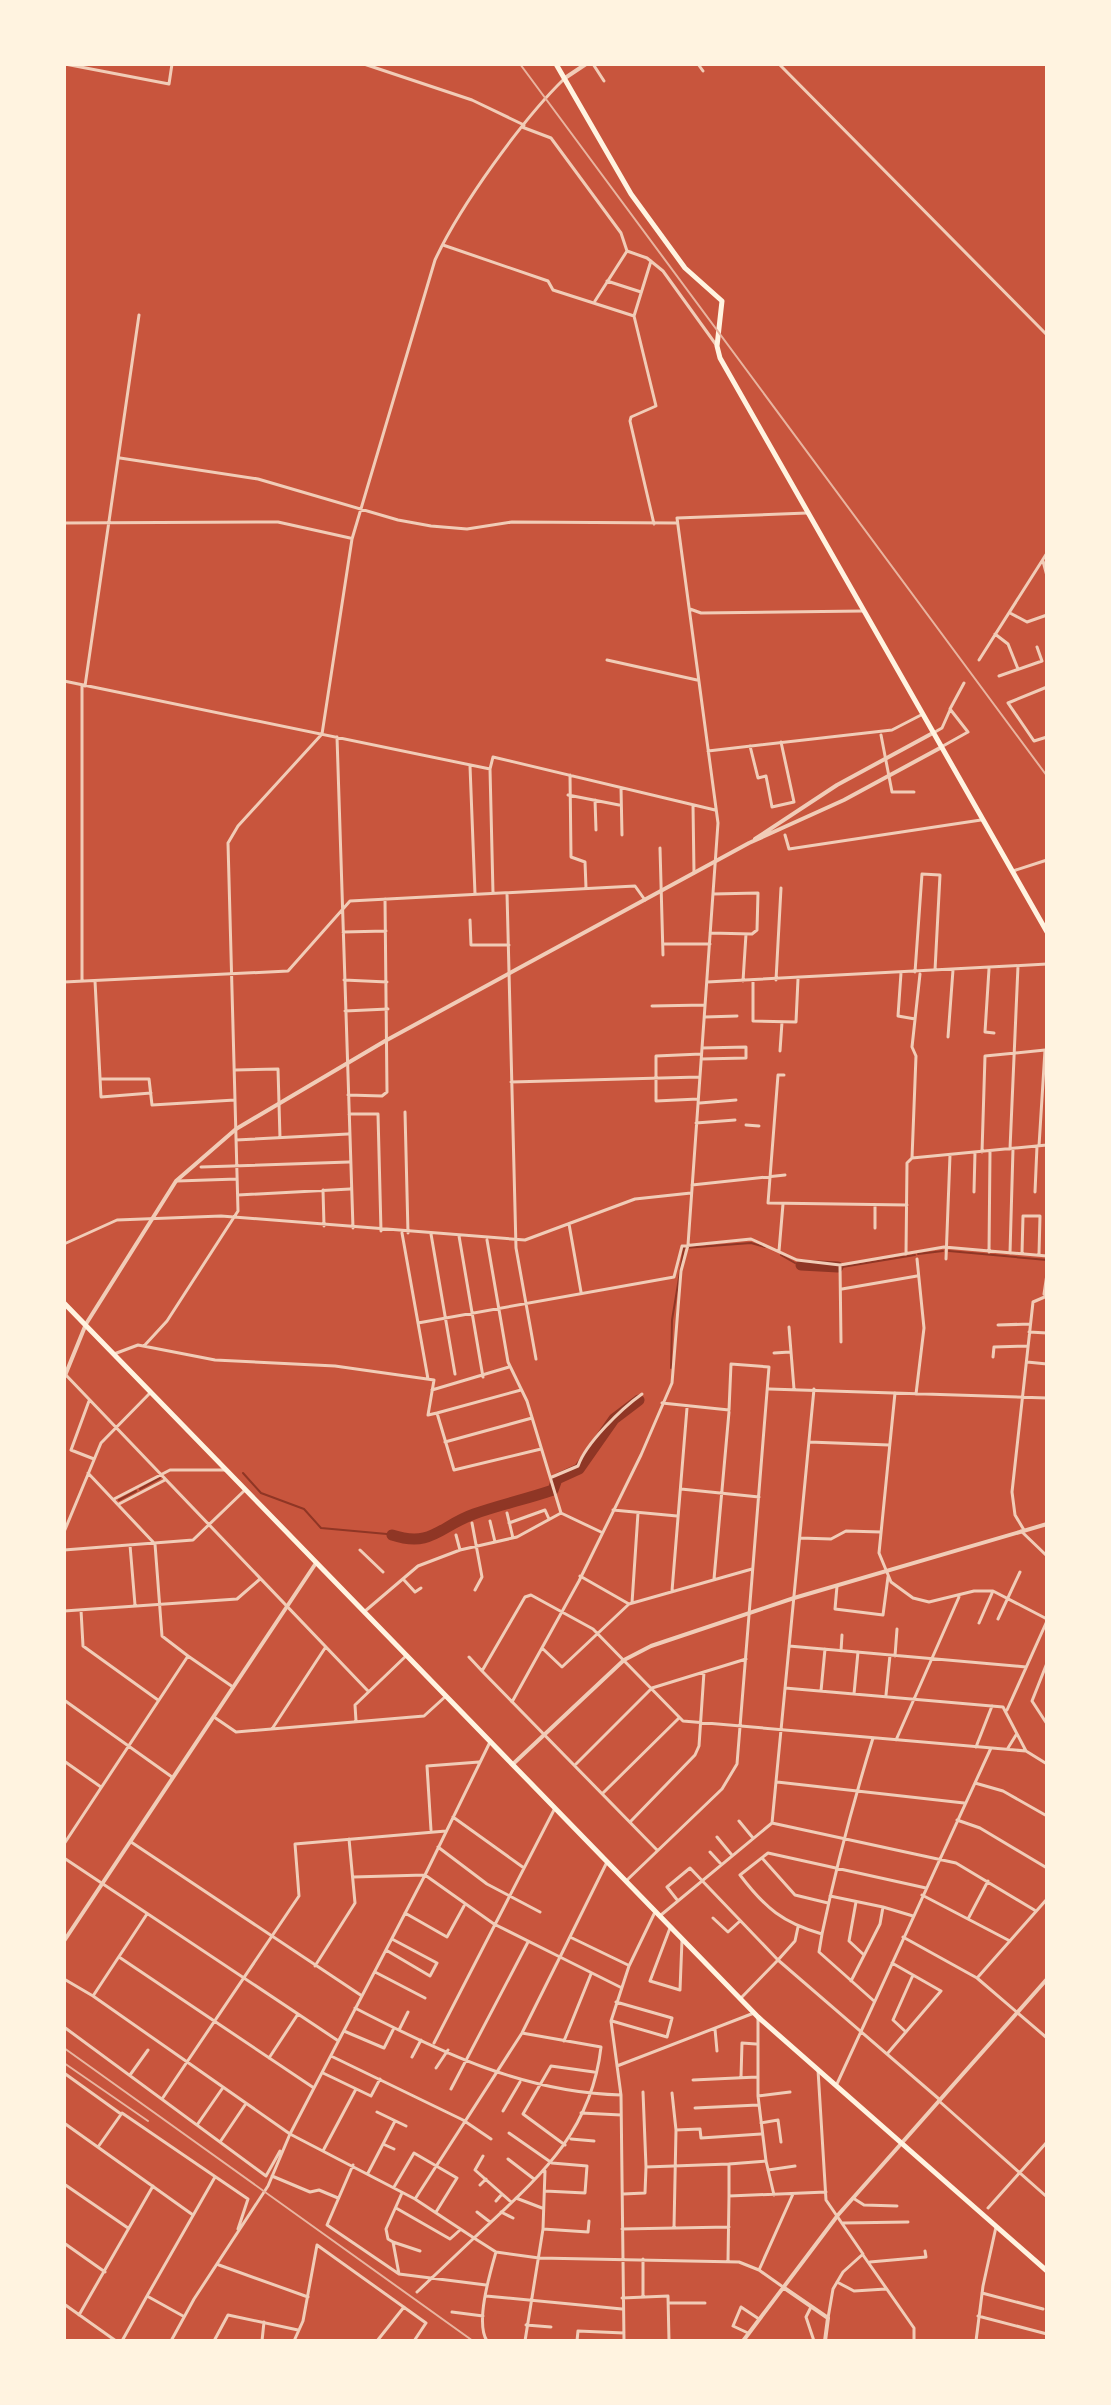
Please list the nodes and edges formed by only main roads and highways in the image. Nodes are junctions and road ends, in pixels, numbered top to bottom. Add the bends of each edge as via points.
1 (556, 64) edge
2 (1047, 932) edge
3 (64, 1303) edge
4 (1047, 2271) edge

1 - 2 main road via 631,194 685,268 722,301 717,346
3 - 4 main road via 756,2015

